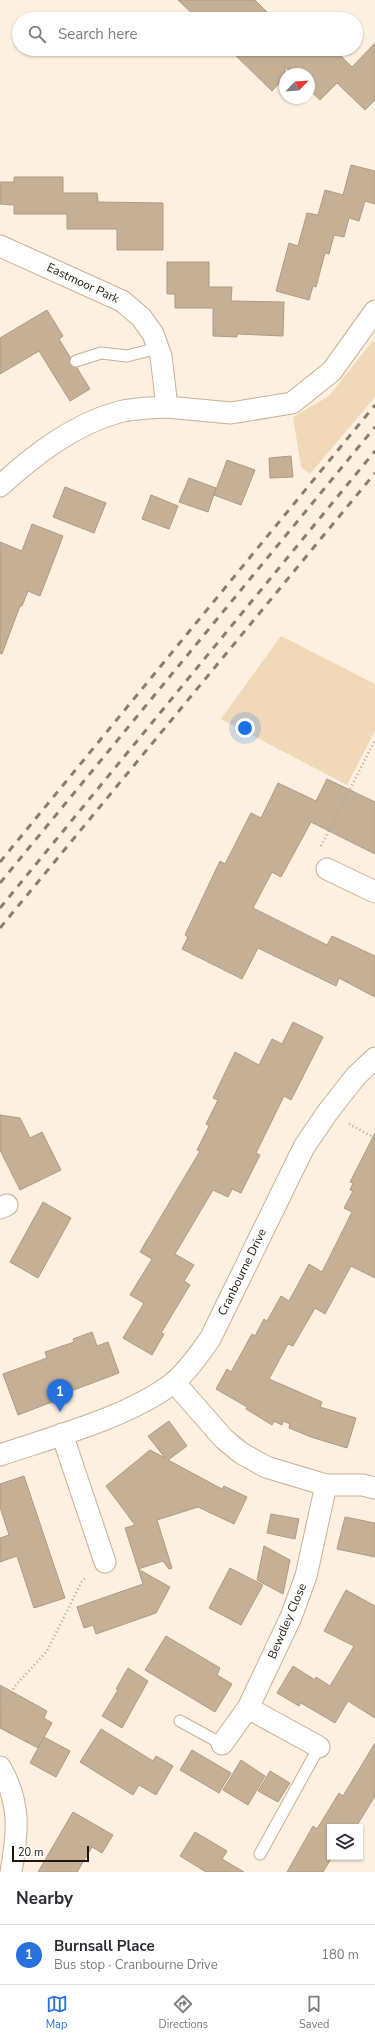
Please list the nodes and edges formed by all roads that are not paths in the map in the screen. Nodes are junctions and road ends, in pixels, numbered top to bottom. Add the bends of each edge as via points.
1 (0, 246) edge
2 (375, 311) edge
3 (158, 348) junction
4 (76, 361) dead end
5 (167, 407) junction
6 (0, 486) edge
7 (327, 869) road end
8 (375, 892) edge
9 (375, 1058) edge
10 (174, 1382) junction
11 (62, 1434) junction
12 (0, 1455) edge
13 (326, 1485) junction
14 (375, 1488) edge
15 (105, 1562) road end
16 (248, 1708) junction
17 (180, 1721) dead end
18 (222, 1744) joint
19 (319, 1747) joint
20 (0, 1767) edge
21 (260, 1854) dead end
22 (11, 1872) edge

1 - 3 street, Eastmoor Park via 122,301 141,317 154,334
2 - 5 street via 332,371 292,403 230,413
3 - 4 lane via 127,356 101,353
3 - 5 street, Eastmoor Park
5 - 6 street via 121,412 99,418 72,432
7 - 8 street
9 - 10 street, Cranbourne Drive via 356,1076 326,1113 304,1147 210,1339
10 - 11 street, Cranbourne Drive via 150,1399
10 - 13 street via 224,1439 241,1453 266,1467
11 - 12 street, Cranbourne Drive
11 - 15 street
13 - 14 street via 363,1485
13 - 16 street, Bewdley Close via 306,1576 291,1617
16 - 18 street, Bewdley Close
16 - 19 street
17 - 18 lane
19 - 21 lane
20 - 22 street via 8,1781 17,1813

